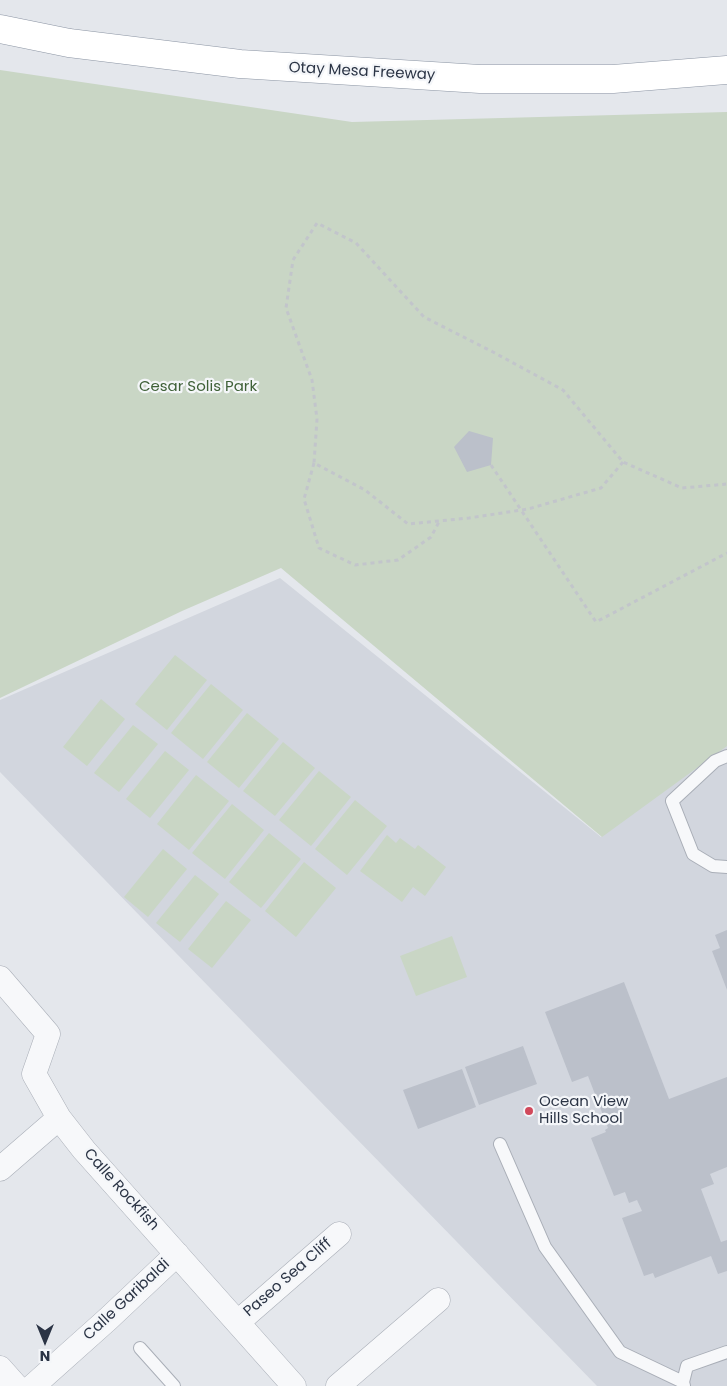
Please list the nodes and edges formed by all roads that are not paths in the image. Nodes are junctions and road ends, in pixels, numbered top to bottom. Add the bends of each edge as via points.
1 (0, 29) edge
2 (727, 70) edge
3 (727, 756) edge
4 (727, 867) edge
5 (0, 978) edge
6 (59, 1118) junction
7 (500, 1144) dead end
8 (0, 1169) edge
9 (339, 1234) dead end
10 (177, 1254) junction
11 (438, 1300) dead end
12 (238, 1322) junction
13 (140, 1348) dead end
14 (727, 1352) edge
15 (0, 1368) edge
16 (683, 1384) edge
17 (16, 1386) edge
18 (33, 1386) edge
19 (174, 1386) edge
20 (294, 1386) edge
21 (338, 1386) edge

1 - 2 highway, Otay Mesa Freeway via 69,43 240,64 480,79 613,79
3 - 4 lane via 715,761 672,801 693,854 713,866
5 - 6 street, Calle Rockfish via 48,1034 34,1074
6 - 8 street
6 - 10 street, Calle Rockfish
7 - 16 lane via 544,1247 620,1352
9 - 12 street, Paseo Sea Cliff
10 - 12 street, Calle Rockfish
10 - 18 street, Calle Garibaldi
11 - 21 street
12 - 20 street, Calle Rockfish
13 - 19 lane
14 - 16 lane via 688,1366
15 - 17 street

